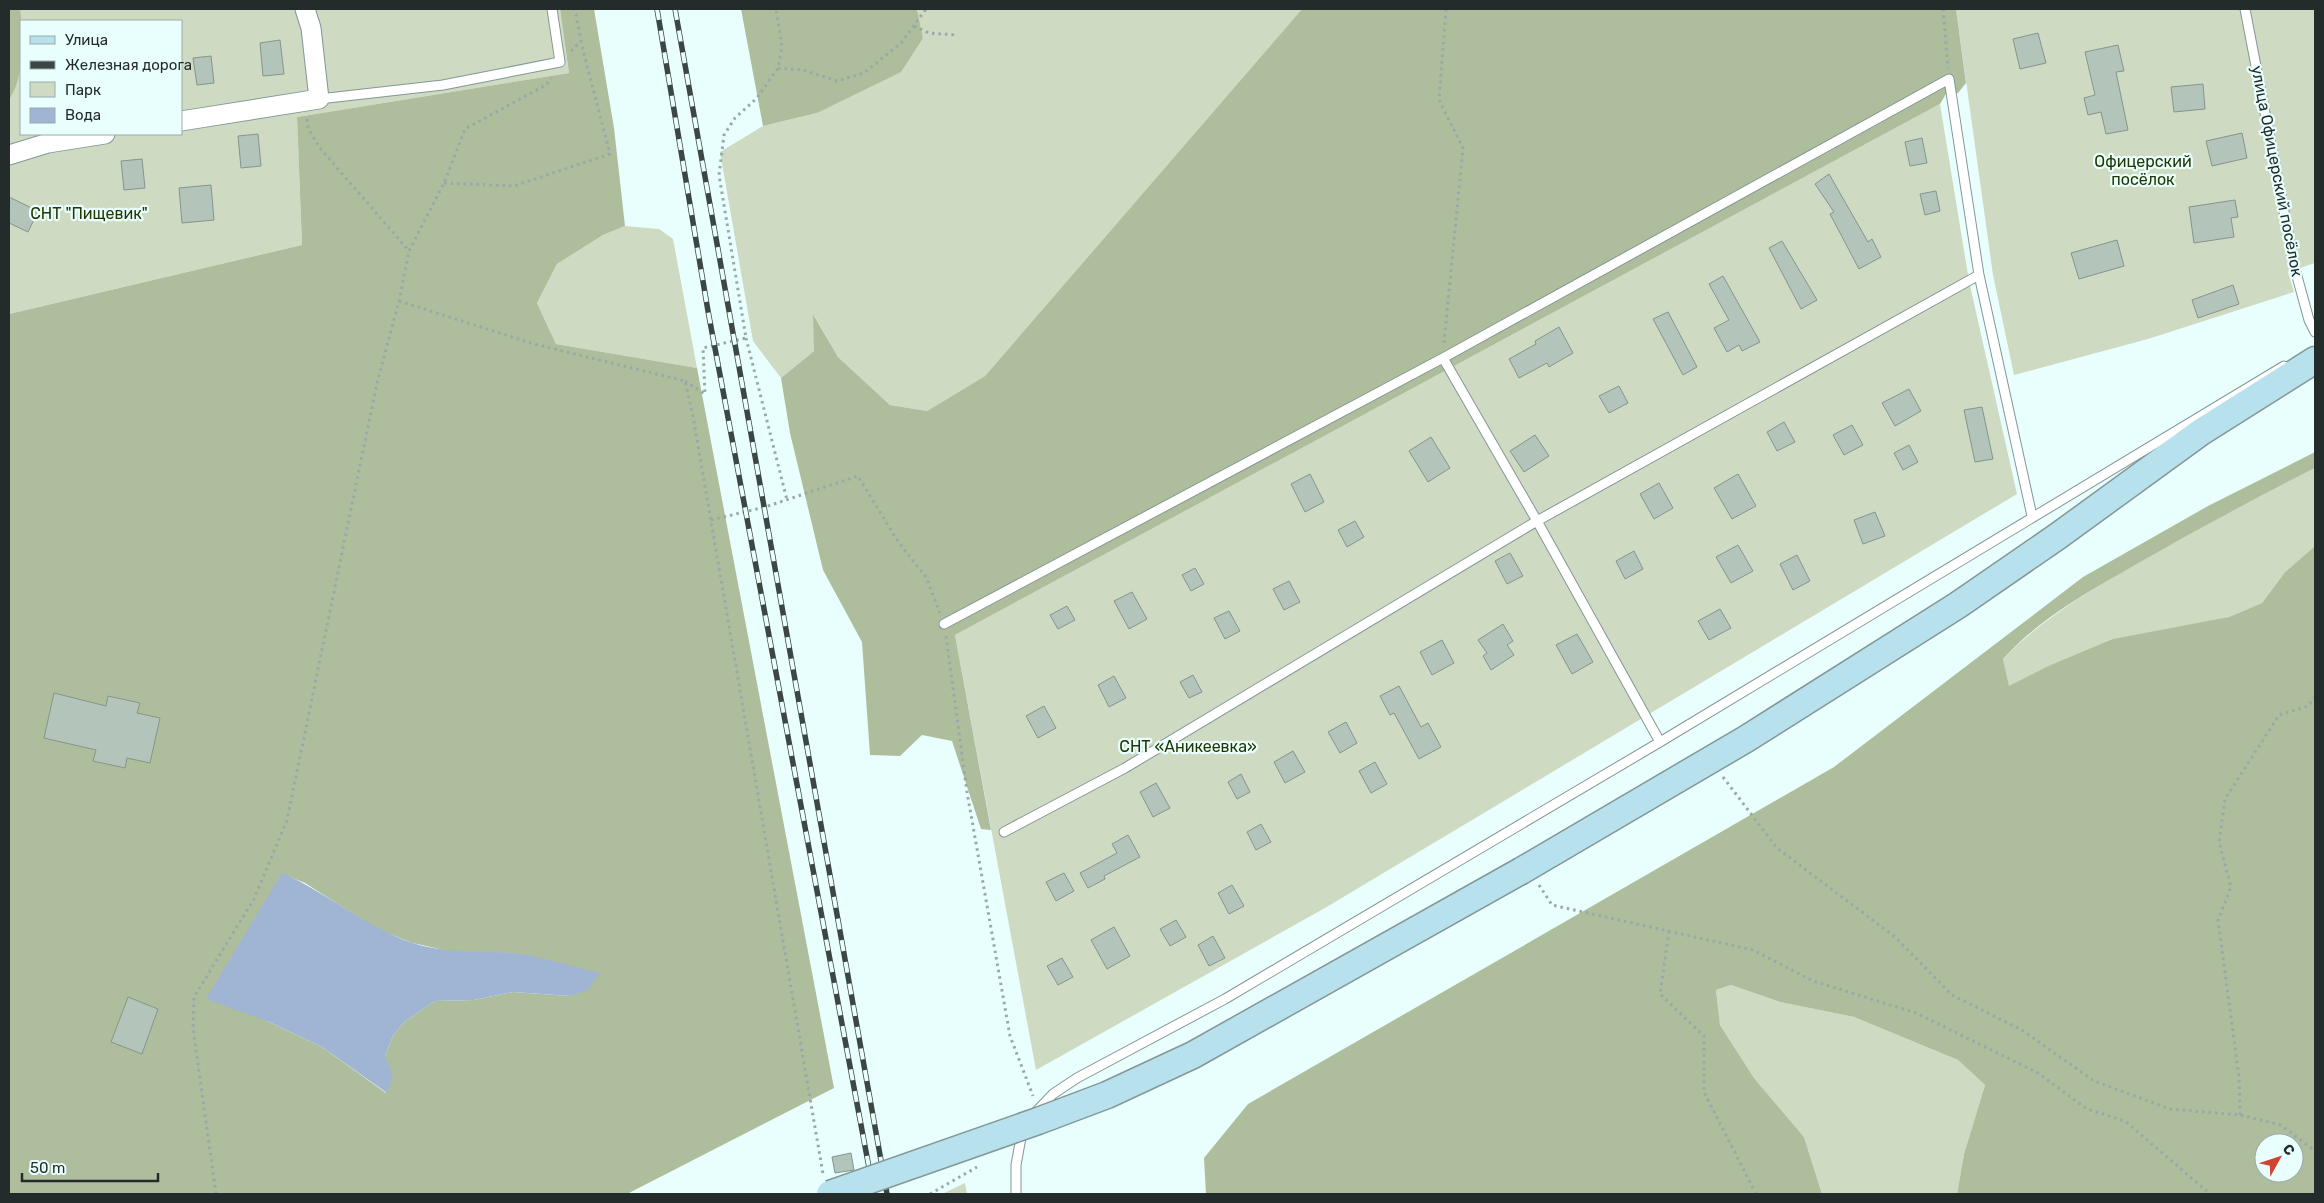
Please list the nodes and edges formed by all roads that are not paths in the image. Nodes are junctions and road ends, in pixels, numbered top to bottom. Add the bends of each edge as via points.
1 (305, 9) edge
2 (552, 9) edge
3 (2245, 9) edge
4 (319, 99) junction
5 (182, 121) edge
6 (99, 135) edge
7 (9, 155) edge
8 (1979, 275) junction
9 (2315, 332) edge
10 (2307, 356) edge
11 (1443, 358) junction
12 (2032, 516) junction
13 (1537, 521) junction
14 (944, 624) road end
15 (1660, 742) junction
16 (1004, 832) dead end
17 (827, 1184) edge
18 (1016, 1194) edge

1 - 4 street via 312,28
2 - 4 lane via 560,62 443,85
3 - 9 lane, улица Офицерский посёлок via 2295,269
4 - 5 street
6 - 7 street
8 - 11 lane via 1949,79
8 - 12 lane
8 - 13 lane
10 - 12 lane
10 - 17 street, bridge via 1958,605 1710,760 1524,870 1193,1055 1124,1087 1038,1122
11 - 13 lane
11 - 14 lane
12 - 15 lane
13 - 15 lane
13 - 16 lane via 1125,768
15 - 18 lane via 1225,999 1053,1094 1038,1108 1023,1130 1016,1166

